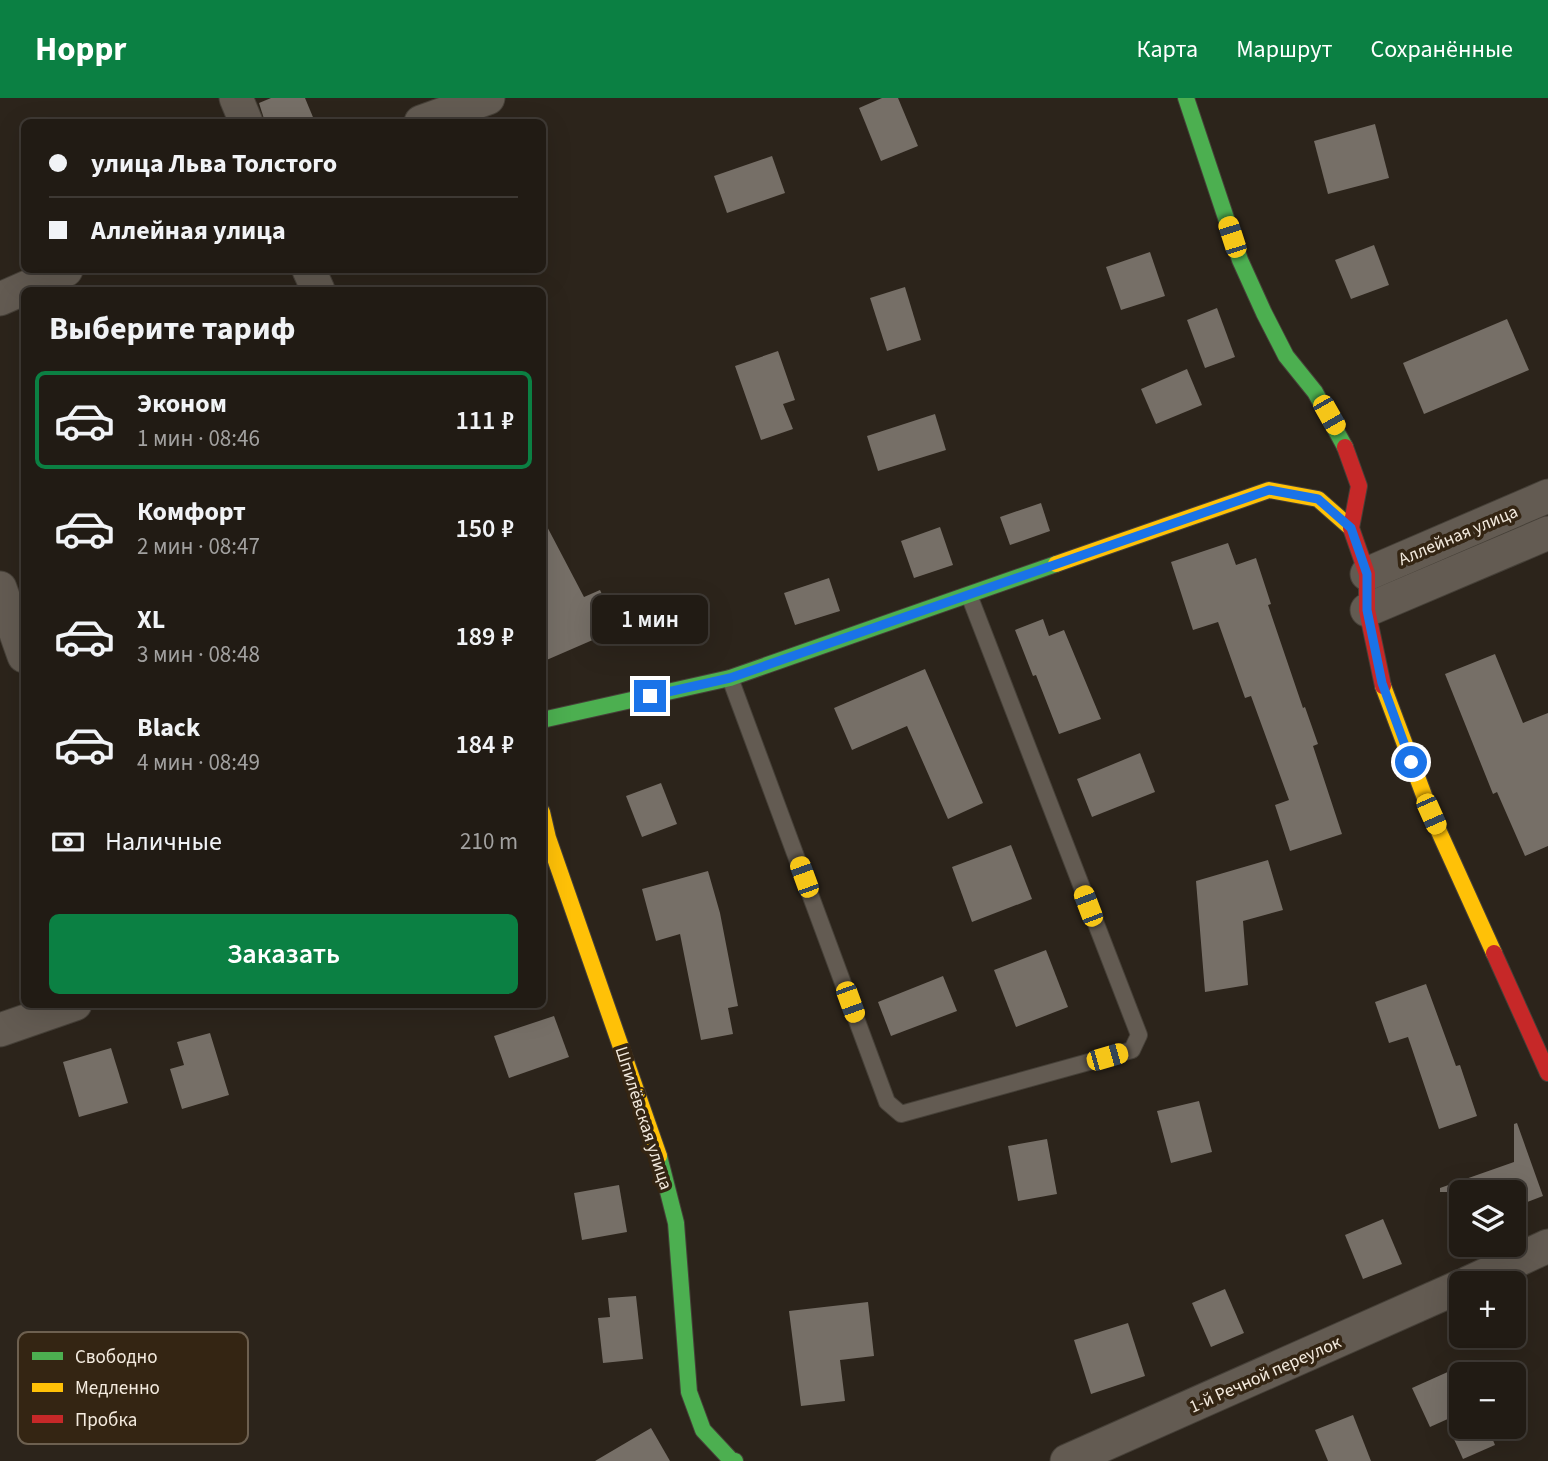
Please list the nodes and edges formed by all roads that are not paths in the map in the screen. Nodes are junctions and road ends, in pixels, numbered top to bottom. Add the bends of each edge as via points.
1 (236, 98) edge
2 (488, 98) edge
3 (1186, 98) edge
4 (245, 119) edge
5 (429, 119) edge
6 (59, 273) edge
7 (27, 287) edge
8 (21, 290) edge
9 (0, 299) edge
10 (1548, 496) edge
11 (1351, 528) junction
12 (1548, 533) edge
13 (1367, 574) junction
14 (0, 588) edge
15 (969, 594) junction
16 (1367, 610) junction
17 (21, 648) edge
18 (730, 678) junction
19 (546, 719) edge
20 (546, 836) edge
21 (63, 1008) edge
22 (0, 1030) edge
23 (1548, 1073) edge
24 (1548, 1246) edge
25 (1494, 1271) edge
26 (1449, 1291) edge
27 (735, 1461) edge
28 (1068, 1461) edge

1 - 4 street
2 - 5 street
3 - 11 street via 1240,261 1286,356 1315,392 1342,439 1359,486
6 - 7 street
8 - 9 street
10 - 13 street, Аллейная улица
11 - 13 street
11 - 15 street via 1318,499 1269,490
12 - 16 street, Аллейная улица
13 - 16 street
14 - 17 street
15 - 18 street
15 - 18 lane via 1139,1035 1132,1050 901,1114 887,1102
16 - 23 street via 1382,683 1431,814
18 - 19 street
20 - 27 street, Шпилёвская улица via 663,1166 676,1223 689,1392 703,1430
21 - 22 street
24 - 25 street
26 - 28 street, 1-й Речной переулок

